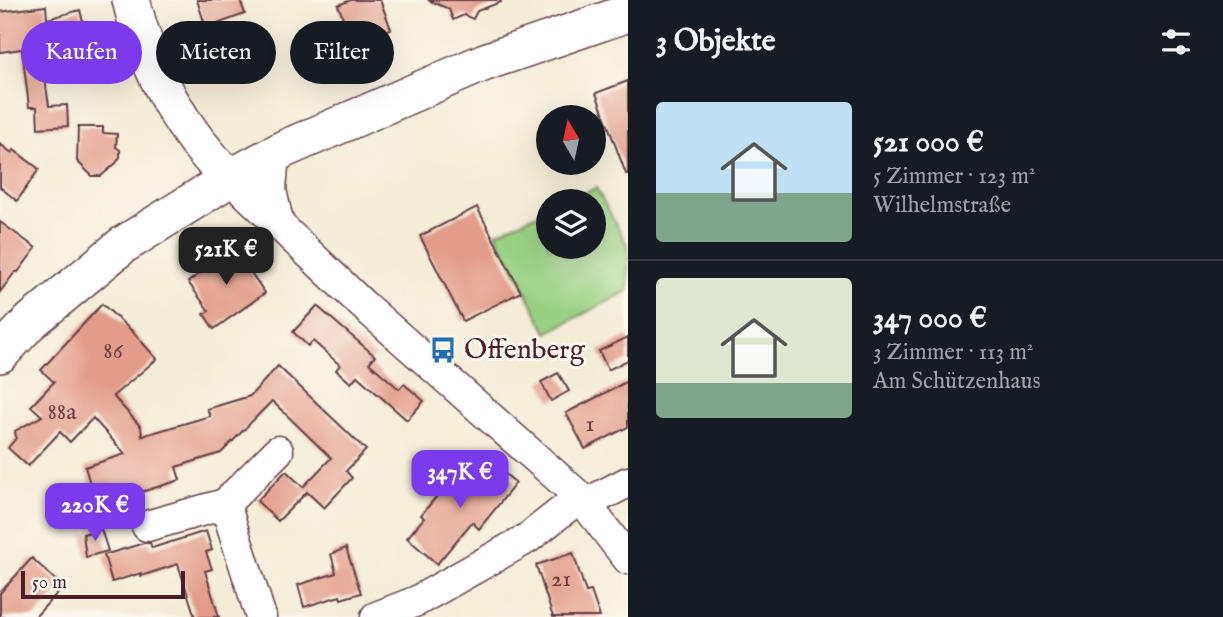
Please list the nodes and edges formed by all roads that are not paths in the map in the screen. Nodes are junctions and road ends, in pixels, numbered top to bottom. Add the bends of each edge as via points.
1 (131, 0) edge
2 (628, 13) edge
3 (274, 153) junction
4 (230, 178) junction
5 (279, 226) junction
6 (0, 354) edge
7 (278, 451) dead end
8 (628, 482) edge
9 (582, 501) junction
10 (225, 504) junction
11 (147, 526) dead end
12 (628, 559) edge
13 (261, 617) edge
14 (376, 617) edge

1 - 4 main road via 160,83 182,122
2 - 3 main road via 485,62
3 - 4 main road
3 - 5 street via 271,190
4 - 5 street
4 - 6 main road via 123,245 29,323
5 - 9 street
7 - 10 street
8 - 9 street
9 - 12 street
9 - 14 street via 528,538 417,601
10 - 11 street
10 - 13 street

